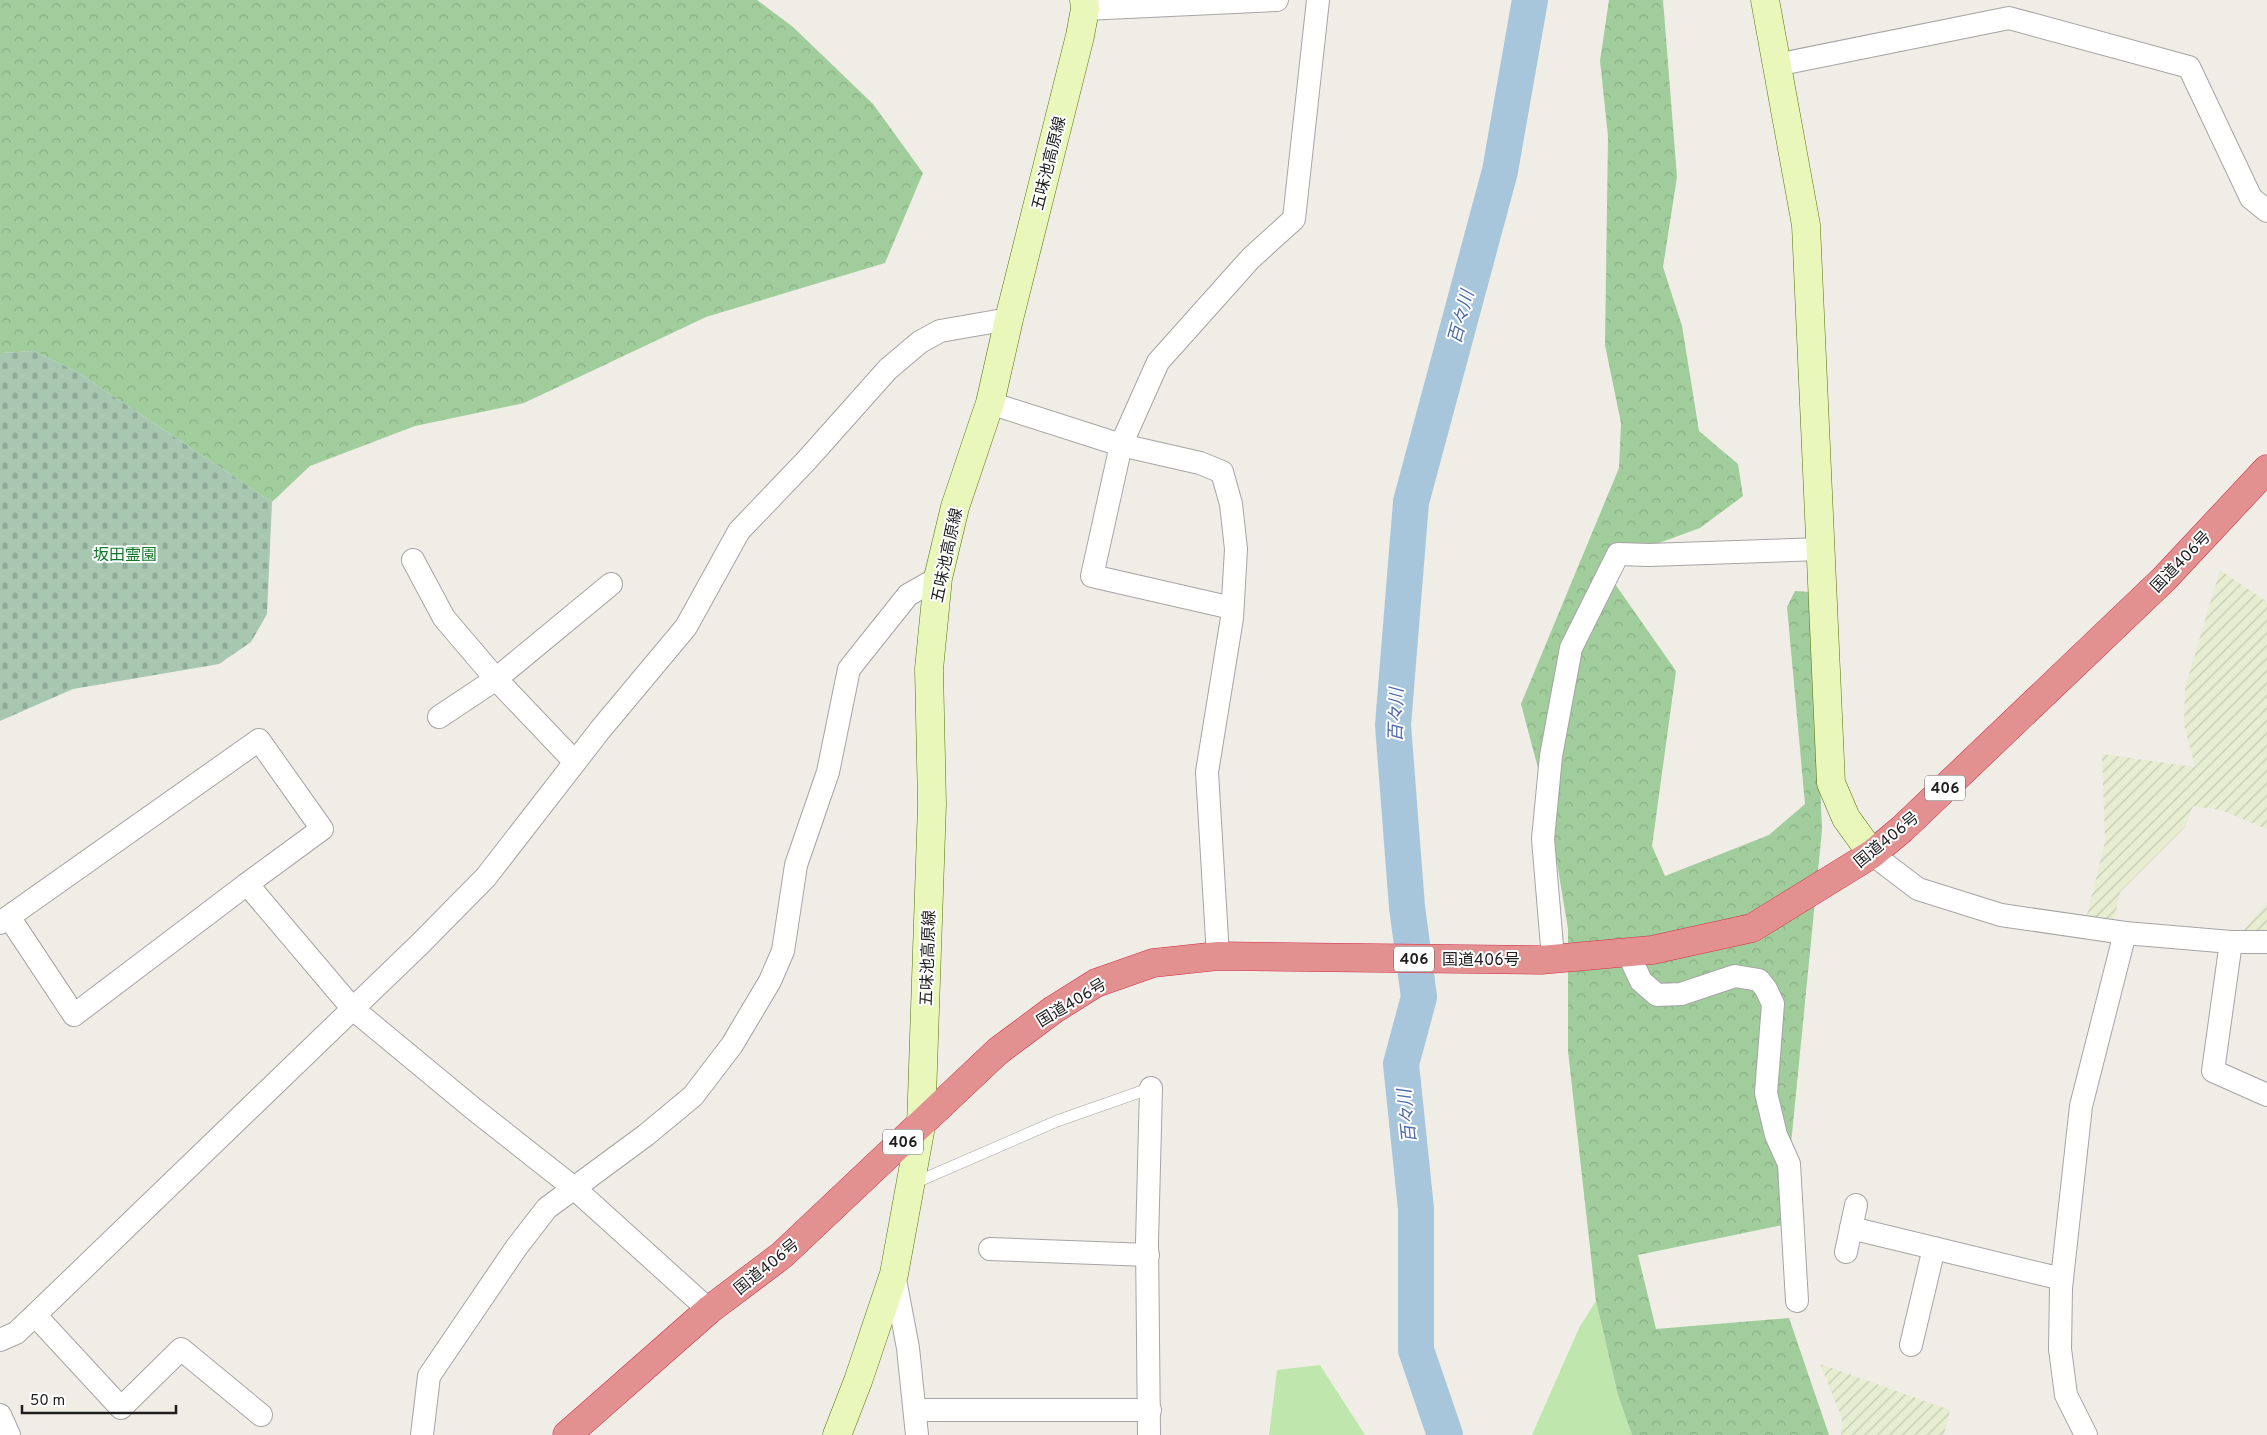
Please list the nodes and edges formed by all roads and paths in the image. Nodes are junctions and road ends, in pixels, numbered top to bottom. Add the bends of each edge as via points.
1 (1277, 0) edge
2 (1318, 0) edge
3 (1765, 0) edge
4 (1085, 4) edge
5 (2008, 9) edge
6 (1776, 65) junction
7 (2267, 211) edge
8 (1009, 319) junction
9 (990, 403) junction
10 (1121, 446) junction
11 (2267, 469) edge
12 (1820, 549) junction
13 (413, 560) dead end
14 (938, 578) junction
15 (611, 584) dead end
16 (1232, 608) junction
17 (496, 679) junction
18 (439, 718) dead end
19 (575, 762) junction
20 (1872, 854) junction
21 (247, 884) junction
22 (4, 920) edge
23 (2125, 933) junction
24 (2231, 942) junction
25 (2267, 942) edge
26 (1628, 952) junction
27 (1218, 956) junction
28 (1547, 959) junction
29 (353, 1009) junction
30 (1152, 1088) joint
31 (2267, 1095) edge
32 (921, 1126) junction
33 (909, 1185) junction
34 (574, 1188) junction
35 (1856, 1205) dead end
36 (1851, 1228) junction
37 (1934, 1248) junction
38 (990, 1249) dead end
39 (1846, 1252) dead end
40 (1148, 1254) junction
41 (894, 1274) junction
42 (2062, 1279) junction
43 (1797, 1301) dead end
44 (710, 1310) junction
45 (35, 1315) junction
46 (0, 1340) edge
47 (1911, 1345) dead end
48 (916, 1410) junction
49 (1150, 1410) junction
50 (0, 1415) edge
51 (261, 1415) dead end
52 (8, 1435) edge
53 (422, 1435) edge
54 (567, 1435) edge
55 (837, 1435) edge
56 (917, 1435) edge
57 (1149, 1435) edge
58 (2086, 1435) edge

1 - 4 street
2 - 10 street via 1294,219 1251,258 1158,362
3 - 6 street
4 - 8 street, 五味池高原線 via 1080,36
5 - 6 street
5 - 7 street via 2189,68 2251,198
6 - 12 street via 1806,225
8 - 9 street, 五味池高原線
8 - 19 street via 940,331 920,342 888,369 738,531 686,627
9 - 10 street
9 - 14 street, 五味池高原線 via 955,507
10 - 16 street via 1200,463 1222,472 1231,504 1236,549
10 - 16 street via 1092,576
11 - 20 highway, 国道406号 / 406 via 2164,579
12 - 20 street via 1831,783 1846,818
12 - 28 street via 1618,554 1571,648 1551,756 1544,839
13 - 17 street via 444,618
14 - 32 street, 五味池高原線 via 929,669 932,804
14 - 34 street via 908,595 849,669 828,772 796,866 783,951 770,982 732,1045 692,1096
15 - 17 street
16 - 27 street via 1207,772
17 - 18 street
17 - 19 street
19 - 29 street via 486,877
20 - 23 street via 1918,889 2001,915
20 - 26 highway, 国道406号 / 406 via 1752,928 1652,950
21 - 22 street via 74,1016
21 - 22 street via 322,830 259,740
21 - 29 street
23 - 24 street
23 - 42 street via 2081,1106
24 - 25 street
24 - 31 street via 2213,1071
26 - 28 highway, 国道406号 / 406
26 - 43 street via 1640,981 1657,995 1681,994 1735,976 1759,980 1766,989 1773,1004 1766,1093 1776,1135 1789,1164
27 - 28 highway, 国道406号 / 406
27 - 32 highway, 国道406号 / 406 via 1153,963 1096,983 998,1051
29 - 34 street
29 - 45 street
30 - 33 lane via 1057,1121
30 - 40 street
32 - 33 street, 五味池高原線
32 - 44 highway, 国道406号 / 406 via 782,1255
33 - 41 street, 五味池高原線
34 - 44 street
34 - 53 street via 547,1208 516,1248 429,1376
35 - 36 street
36 - 37 street
36 - 39 street
37 - 42 street
37 - 47 street
38 - 40 street
40 - 49 street
41 - 48 street
41 - 55 street, 五味池高原線
42 - 58 street via 2060,1350 2066,1395
44 - 54 highway, 国道406号 / 406
45 - 46 street via 16,1333
45 - 51 street via 121,1408 181,1349
48 - 49 street
48 - 56 street
49 - 57 street
50 - 52 street

